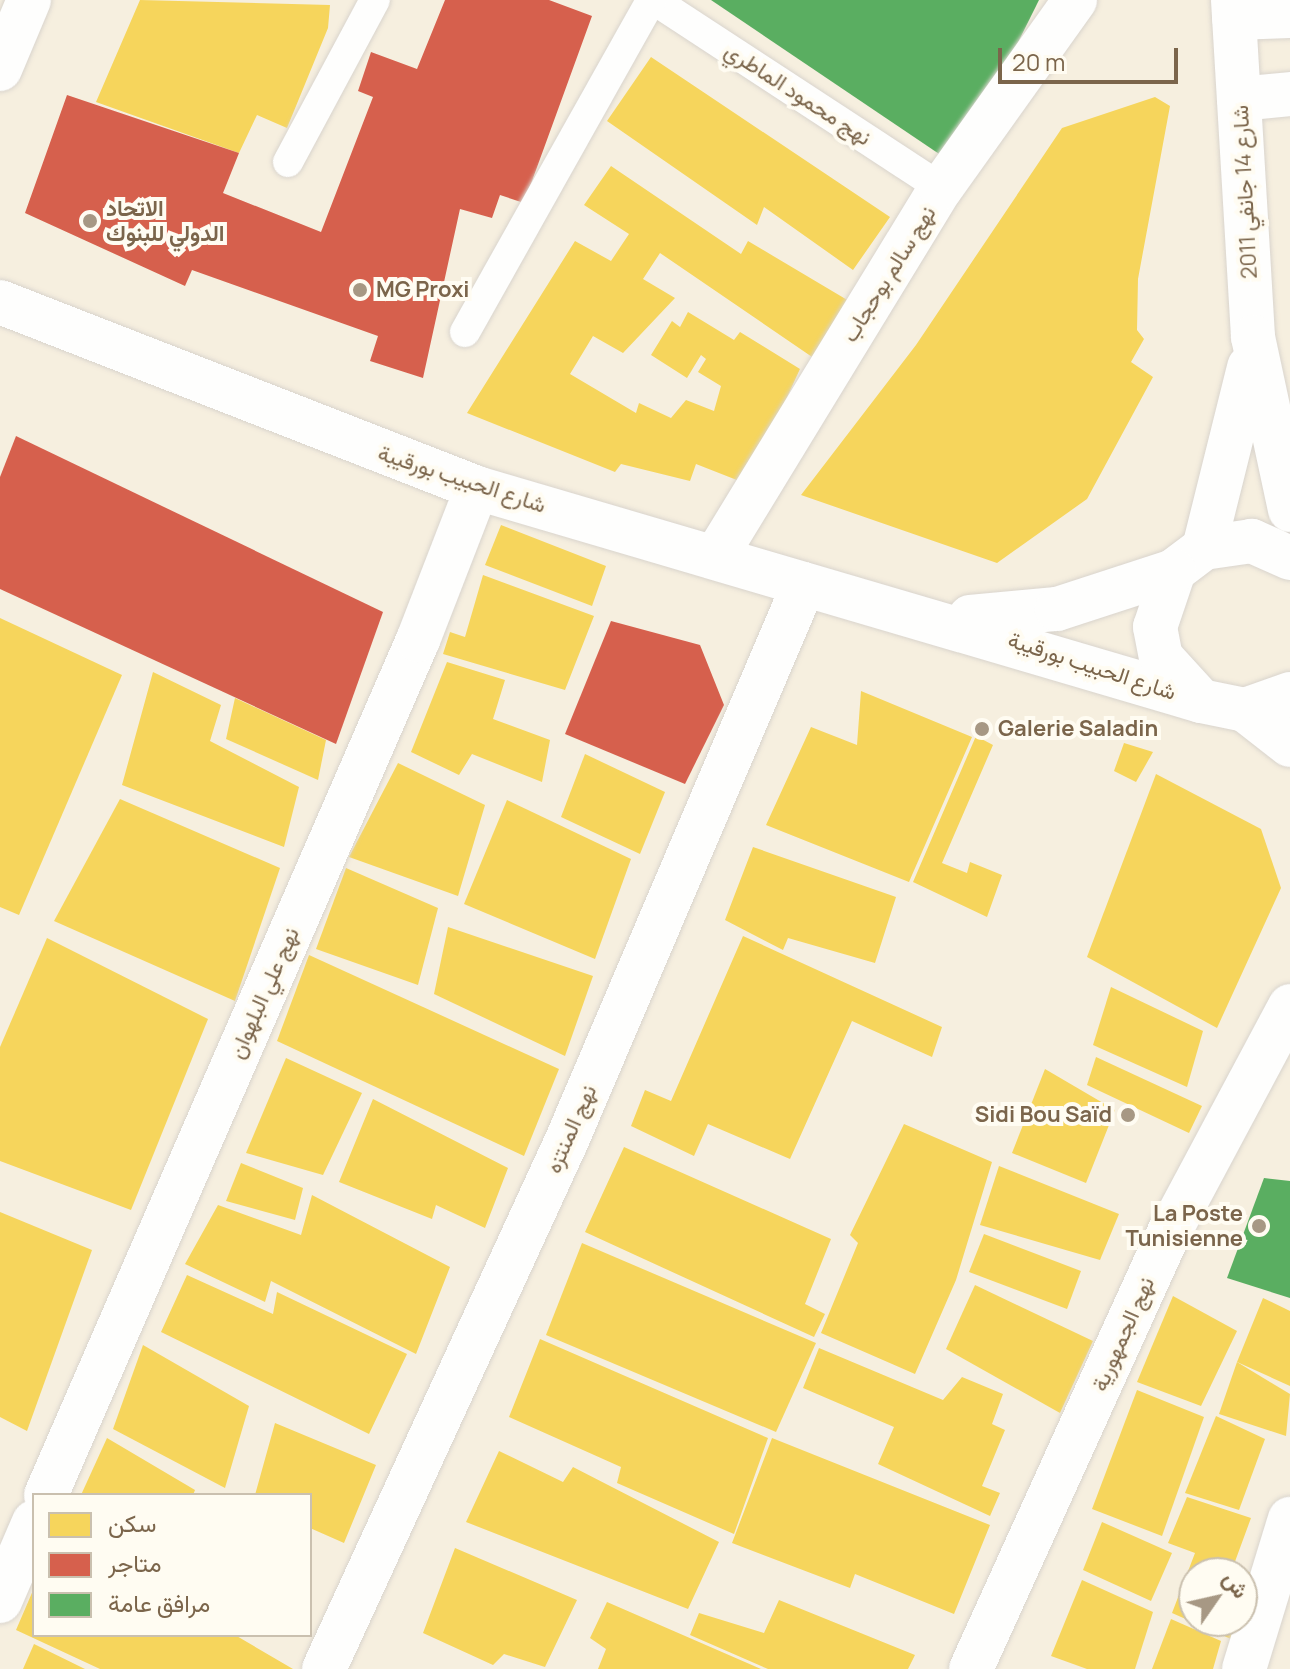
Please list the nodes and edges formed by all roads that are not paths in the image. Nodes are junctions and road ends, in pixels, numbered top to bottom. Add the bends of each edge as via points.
1 (29, 0) edge
2 (375, 0) edge
3 (652, 0) edge
4 (1075, 0) edge
5 (1234, 9) edge
6 (1290, 16) edge
7 (0, 69) edge
8 (1290, 94) edge
9 (1239, 99) junction
10 (288, 162) dead end
11 (941, 188) junction
12 (0, 302) edge
13 (465, 332) dead end
14 (1253, 337) junction
15 (477, 488) junction
16 (1290, 510) edge
17 (716, 556) junction
18 (1290, 558) edge
19 (1189, 559) junction
20 (804, 584) junction
21 (936, 617) junction
22 (1290, 694) edge
23 (1201, 701) junction
24 (1245, 710) junction
25 (1290, 745) edge
26 (1288, 1018) edge
27 (47, 1493) edge
28 (1290, 1519) edge
29 (32, 1527) edge
30 (0, 1601) edge
31 (324, 1669) edge
32 (971, 1669) edge
33 (1244, 1669) edge

1 - 7 street
2 - 10 lane
3 - 11 lane, نهج محمود الماطري
3 - 13 lane
4 - 11 street, نهج سالم بوحجاب
5 - 6 street
5 - 9 street, شارع 14 جانفي 2011
8 - 9 street
9 - 14 street, شارع 14 جانفي 2011
11 - 17 street, نهج سالم بوحجاب
12 - 15 street, شارع الحبيب بورقيبة
14 - 16 street, شارع 14 جانفي 2011
14 - 19 street, شارع 14 جانفي 2011 via 1226,479
15 - 17 street, شارع الحبيب بورقيبة
15 - 27 street, نهج علي البلهوان via 418,640
17 - 20 street, شارع الحبيب بورقيبة
18 - 19 street, شارع الحبيب بورقيبة via 1252,541
19 - 21 street, شارع الحبيب بورقيبة via 1057,609
19 - 23 street, شارع 14 جانفي 2011 via 1160,597 1161,657
20 - 21 street, شارع الحبيب بورقيبة
20 - 31 street, نهج المنتزه via 567,1140
21 - 23 street, شارع الحبيب بورقيبة
22 - 24 street
23 - 24 street, شارع الحبيب بورقيبة
24 - 25 street
26 - 32 street, نهج الجمهورية via 1170,1231
28 - 33 street
29 - 30 street

